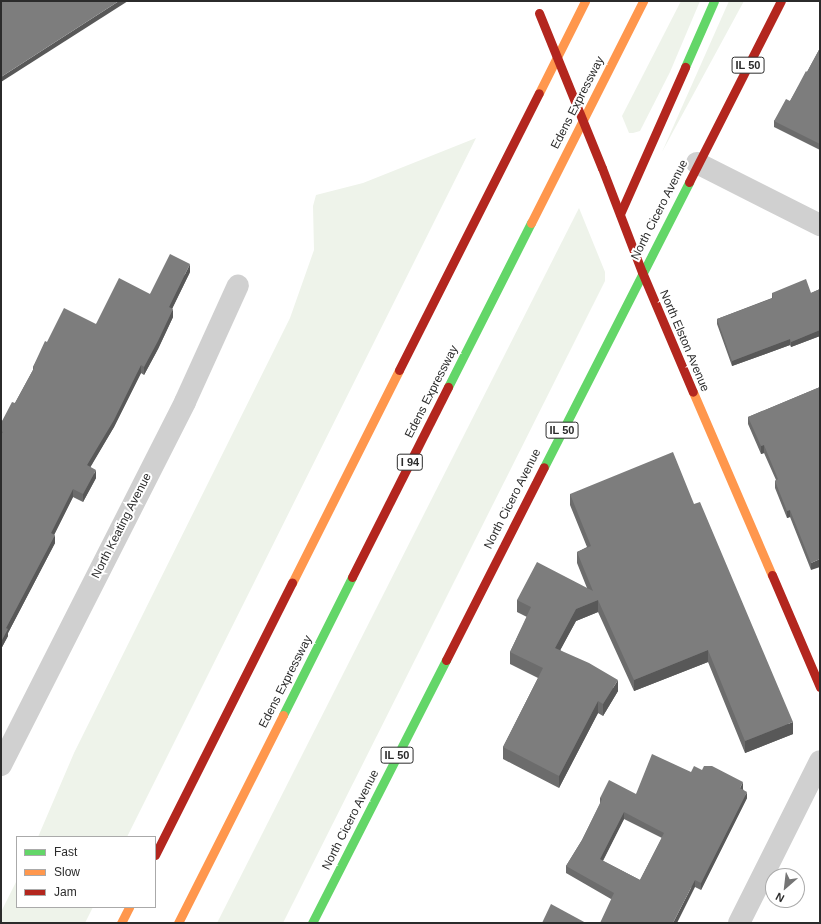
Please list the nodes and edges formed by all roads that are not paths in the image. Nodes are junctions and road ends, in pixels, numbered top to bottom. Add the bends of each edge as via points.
1 (585, 1) edge
2 (643, 1) edge
3 (714, 1) edge
4 (781, 1) edge
5 (538, 10) dead end
6 (698, 163) junction
7 (620, 214) junction
8 (820, 225) edge
9 (642, 272) junction
10 (238, 285) dead end
11 (820, 687) edge
12 (820, 762) edge
13 (1, 765) edge
14 (156, 853) edge
15 (128, 908) edge
16 (121, 923) edge
17 (178, 923) edge
18 (312, 923) edge
19 (739, 923) edge

1 - 14 main road
2 - 17 main road, Edens Expressway / I 94
3 - 7 main road
4 - 6 main road, North Cicero Avenue / IL 50
5 - 7 main road, North Elston Avenue, bridge
6 - 8 street
6 - 9 main road, North Cicero Avenue / IL 50
7 - 9 main road, North Elston Avenue
9 - 11 main road, North Elston Avenue
9 - 18 main road, North Cicero Avenue / IL 50
10 - 13 street, North Keating Avenue via 185,402
12 - 19 street
15 - 16 main road

